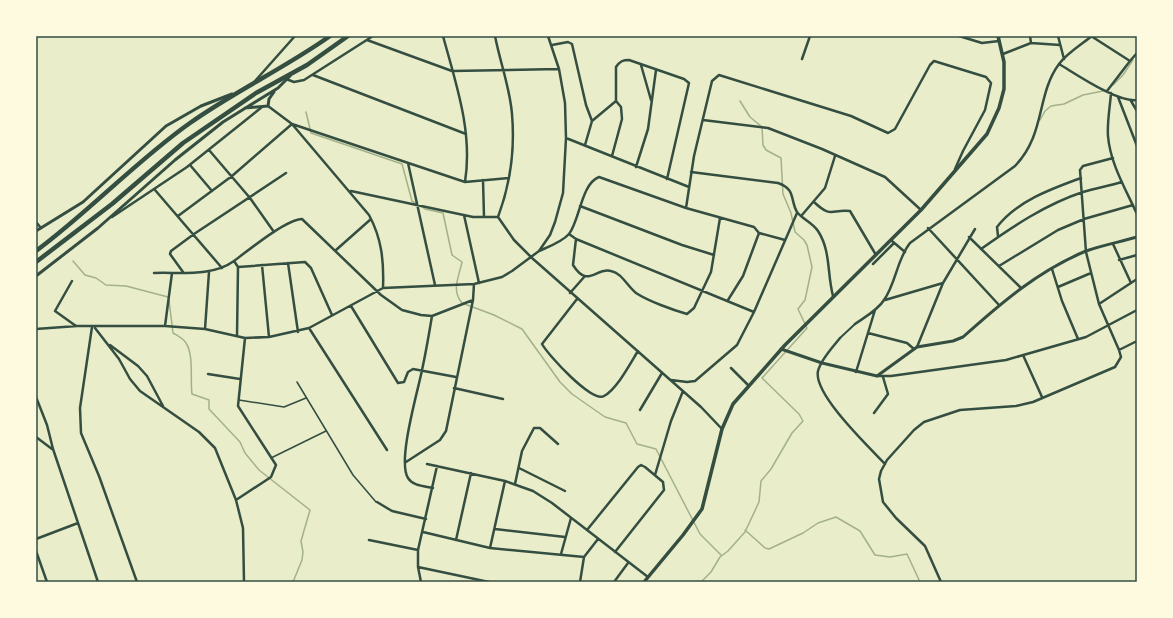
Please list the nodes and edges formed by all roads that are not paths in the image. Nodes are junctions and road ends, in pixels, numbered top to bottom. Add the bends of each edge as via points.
1 (296, 36) edge
2 (330, 36) edge
3 (348, 36) edge
4 (373, 36) edge
5 (443, 36) edge
6 (495, 36) edge
7 (548, 36) edge
8 (810, 36) edge
9 (959, 36) edge
10 (998, 36) edge
11 (1030, 36) edge
12 (1058, 36) edge
13 (1091, 36) edge
14 (368, 40) junction
15 (1000, 41) junction
16 (1031, 43) junction
17 (552, 45) junction
18 (1060, 45) junction
19 (1137, 53) edge
20 (1003, 54) junction
21 (802, 59) dead end
22 (1064, 59) junction
23 (1130, 61) junction
24 (641, 64) junction
25 (1059, 64) junction
26 (559, 69) junction
27 (502, 70) junction
28 (656, 70) junction
29 (452, 71) junction
30 (294, 72) junction
31 (313, 75) junction
32 (286, 80) junction
33 (254, 83) junction
34 (278, 88) junction
35 (242, 90) junction
36 (1107, 91) junction
37 (1111, 93) junction
38 (1118, 97) junction
39 (1137, 100) edge
40 (616, 101) junction
41 (1131, 101) junction
42 (652, 103) junction
43 (268, 106) junction
44 (263, 107) junction
45 (243, 109) junction
46 (1137, 111) edge
47 (703, 120) junction
48 (592, 121) junction
49 (292, 124) junction
50 (466, 134) junction
51 (566, 138) junction
52 (585, 145) junction
53 (1137, 146) edge
54 (209, 150) junction
55 (612, 156) junction
56 (835, 156) junction
57 (1113, 158) junction
58 (408, 162) junction
59 (190, 164) junction
60 (636, 167) junction
61 (691, 172) junction
62 (286, 173) dead end
63 (954, 174) junction
64 (232, 176) junction
65 (509, 178) junction
66 (1081, 178) junction
67 (667, 179) junction
68 (483, 180) junction
69 (465, 182) junction
70 (1122, 182) junction
71 (689, 187) junction
72 (155, 190) junction
73 (212, 191) junction
74 (350, 191) junction
75 (1082, 192) junction
76 (250, 198) junction
77 (814, 202) junction
78 (418, 205) junction
79 (1133, 205) junction
80 (580, 206) junction
81 (686, 208) junction
82 (921, 210) junction
83 (797, 213) junction
84 (1137, 214) edge
85 (464, 215) junction
86 (802, 215) junction
87 (178, 216) junction
88 (484, 217) junction
89 (498, 217) junction
90 (720, 218) junction
91 (371, 219) junction
92 (1084, 219) junction
93 (36, 222) edge
94 (104, 222) junction
95 (40, 228) junction
96 (928, 228) junction
97 (976, 229) dead end
98 (36, 231) edge
99 (274, 232) junction
100 (759, 233) junction
101 (194, 234) junction
102 (569, 234) junction
103 (998, 236) junction
104 (969, 237) junction
105 (1137, 237) edge
106 (576, 239) junction
107 (785, 240) junction
108 (892, 242) junction
109 (1113, 244) junction
110 (980, 249) junction
111 (336, 250) junction
112 (36, 251) edge
113 (539, 251) junction
114 (905, 252) junction
115 (1086, 252) junction
116 (714, 255) junction
117 (1137, 255) edge
118 (876, 256) junction
119 (532, 258) junction
120 (956, 259) junction
121 (1119, 260) junction
122 (234, 261) junction
123 (36, 262) edge
124 (288, 263) junction
125 (873, 264) dead end
126 (262, 265) junction
127 (999, 266) junction
128 (238, 267) junction
129 (222, 268) junction
130 (1052, 269) junction
131 (184, 272) junction
132 (209, 272) junction
133 (154, 273) dead end
134 (172, 273) junction
135 (1091, 273) junction
136 (36, 276) edge
137 (585, 276) junction
138 (1137, 279) edge
139 (72, 281) dead end
140 (479, 283) junction
141 (942, 283) junction
142 (474, 284) junction
143 (1131, 284) junction
144 (435, 285) junction
145 (1020, 287) junction
146 (1058, 287) junction
147 (383, 288) junction
148 (703, 291) junction
149 (378, 292) junction
150 (570, 293) junction
151 (833, 296) junction
152 (577, 299) junction
153 (473, 300) junction
154 (728, 300) junction
155 (884, 300) junction
156 (1099, 304) junction
157 (999, 305) junction
158 (351, 306) junction
159 (875, 310) junction
160 (1137, 310) edge
161 (754, 312) junction
162 (332, 315) junction
163 (432, 316) junction
164 (855, 324) joint
165 (76, 326) junction
166 (166, 326) junction
167 (1108, 326) junction
168 (93, 327) junction
169 (310, 328) junction
170 (36, 329) edge
171 (205, 329) junction
172 (298, 332) junction
173 (868, 333) junction
174 (238, 336) junction
175 (268, 337) junction
176 (246, 338) junction
177 (840, 338) joint
178 (1078, 339) junction
179 (1137, 341) edge
180 (107, 343) junction
181 (915, 348) junction
182 (781, 349) junction
183 (1119, 350) junction
184 (638, 351) junction
185 (123, 354) junction
186 (1023, 355) junction
187 (119, 360) junction
188 (822, 363) junction
189 (731, 368) dead end
190 (422, 370) junction
191 (856, 372) junction
192 (662, 373) junction
193 (208, 374) dead end
194 (877, 376) junction
195 (456, 377) junction
196 (883, 377) junction
197 (240, 379) junction
198 (670, 380) junction
199 (297, 382) dead end
200 (749, 386) junction
201 (454, 388) junction
202 (683, 391) junction
203 (155, 392) junction
204 (148, 396) junction
205 (36, 397) edge
206 (1042, 397) junction
207 (306, 398) junction
208 (503, 398) dead end
209 (238, 400) junction
210 (164, 408) junction
211 (640, 410) dead end
212 (874, 413) dead end
213 (722, 429) junction
214 (326, 431) junction
215 (36, 437) edge
216 (558, 444) dead end
217 (53, 449) junction
218 (387, 450) dead end
219 (271, 458) junction
220 (406, 462) junction
221 (427, 464) dead end
222 (885, 464) junction
223 (438, 466) junction
224 (519, 468) junction
225 (471, 473) junction
226 (655, 474) junction
227 (505, 481) junction
228 (515, 484) junction
229 (433, 488) junction
230 (565, 491) dead end
231 (236, 500) junction
232 (377, 502) joint
233 (571, 518) junction
234 (426, 519) junction
235 (78, 523) junction
236 (494, 529) junction
237 (586, 530) junction
238 (423, 532) junction
239 (565, 537) junction
240 (36, 539) edge
241 (369, 540) dead end
242 (456, 540) junction
243 (598, 540) junction
244 (490, 548) junction
245 (418, 550) junction
246 (36, 551) edge
247 (615, 552) junction
248 (561, 554) junction
249 (584, 557) junction
250 (628, 563) junction
251 (418, 567) junction
252 (648, 577) junction
253 (47, 582) edge
254 (98, 582) edge
255 (137, 582) edge
256 (244, 582) edge
257 (421, 582) edge
258 (485, 582) edge
259 (489, 582) edge
260 (580, 582) edge
261 (614, 582) edge
262 (644, 582) edge
263 (941, 582) edge

1 - 33 street
2 - 33 highway via 289,64
3 - 30 highway
4 - 14 street
5 - 29 street
6 - 27 street
7 - 17 street
8 - 21 street
9 - 15 street via 982,43
10 - 15 main road
11 - 16 street
12 - 18 street
13 - 22 street
13 - 23 street
14 - 29 street
14 - 31 street
15 - 20 main road
16 - 18 street
16 - 20 street
17 - 26 street
17 - 48 street via 568,42 572,44
18 - 22 street
19 - 23 street
20 - 63 main road via 1004,89 994,120 987,134
22 - 25 street
23 - 36 street
24 - 28 street
24 - 40 street via 624,60 616,66
24 - 42 street
25 - 36 street
25 - 96 street via 1048,87 1037,131 1025,156 1015,166
26 - 27 street
26 - 51 street via 565,103
27 - 29 street
27 - 65 street via 512,114
28 - 42 street
28 - 67 street via 689,83
29 - 50 street via 461,102
30 - 32 street
30 - 123 highway via 256,93 183,143 112,204
31 - 32 street via 298,82
31 - 50 street
32 - 34 street
33 - 35 highway
34 - 43 street via 271,94
34 - 45 street
35 - 95 street via 201,106 166,126 83,202
35 - 112 highway via 169,139
36 - 37 street
37 - 38 street
37 - 57 street via 1108,136
38 - 41 street
38 - 53 street
39 - 41 street
40 - 48 street
40 - 55 street via 621,107 622,119
41 - 46 street
42 - 60 street via 644,144
43 - 44 street
43 - 49 street
44 - 45 street
44 - 54 street
45 - 94 street via 161,170
47 - 56 street via 768,128
47 - 61 street
47 - 63 street via 712,81 716,76 723,74 851,116 888,133 895,129 933,62 937,61 986,77 991,83 985,110 962,151
48 - 52 street
49 - 58 street
49 - 64 street
49 - 74 street
50 - 69 street via 468,166
51 - 52 street
51 - 113 street via 560,206 550,235
52 - 55 street
54 - 59 street
54 - 64 street
55 - 60 street
56 - 77 street via 825,188
56 - 82 street via 885,177
57 - 66 street via 1083,166 1080,170
57 - 70 street
58 - 69 street
58 - 78 street
59 - 72 street
59 - 73 street
60 - 67 street
61 - 71 street
61 - 83 street via 783,184 790,190
62 - 76 street
63 - 82 main road
64 - 73 street
64 - 76 street
65 - 68 street
65 - 89 street
66 - 75 street
66 - 103 street via 1026,202 1010,212 997,227
67 - 71 street
68 - 69 street
68 - 88 street
70 - 75 street
70 - 79 street
71 - 81 street
72 - 87 street
72 - 94 street
73 - 87 street
74 - 78 street
74 - 91 street
75 - 92 street
75 - 103 street via 1045,209
76 - 99 street
76 - 101 street
77 - 86 street
77 - 118 street via 826,212 850,211
78 - 85 street
78 - 144 street
79 - 84 street
79 - 92 street
80 - 81 street via 594,179 602,177
80 - 102 street
80 - 116 street
81 - 90 street
82 - 108 main road
83 - 86 street
83 - 107 street
85 - 88 street
85 - 140 street
86 - 151 street via 815,227 824,243
87 - 101 street
88 - 89 street
89 - 119 street via 514,240
90 - 100 street via 754,227
90 - 116 street
91 - 111 street
91 - 147 street via 383,252
92 - 115 street
92 - 127 street via 1048,235
93 - 95 street
94 - 136 street
95 - 98 street
96 - 114 street via 910,243
96 - 120 street
97 - 104 street
99 - 111 street via 302,219
99 - 122 street
100 - 107 street
100 - 154 street via 743,276
101 - 129 street
101 - 131 street via 170,253
102 - 106 street
102 - 113 street
103 - 110 street
104 - 110 street
104 - 120 street
105 - 109 street
106 - 137 street via 573,265
106 - 148 street
107 - 161 street
108 - 114 street
108 - 118 main road
108 - 125 street
109 - 115 street
109 - 121 street
110 - 127 street
111 - 149 street
113 - 119 street
114 - 155 street
115 - 130 street
115 - 135 street
116 - 148 street via 711,272
117 - 121 street
118 - 151 main road
119 - 140 street via 502,276
119 - 150 street
120 - 141 street
120 - 157 street
121 - 143 street
122 - 128 street
122 - 129 street
124 - 126 street
124 - 162 street via 308,264
124 - 172 street
126 - 128 street
126 - 175 street
127 - 145 street
128 - 174 street
129 - 132 street
130 - 145 street
130 - 146 street
131 - 132 street
131 - 134 street
132 - 171 street
133 - 134 street
134 - 166 street
135 - 146 street
135 - 156 street
137 - 148 street via 610,271 618,274 637,294 688,314 692,312
137 - 150 street
138 - 143 street
139 - 165 street via 55,311
140 - 142 street
141 - 155 street
141 - 181 street
142 - 144 street
142 - 153 street
143 - 156 street
144 - 147 street
145 - 157 street
146 - 178 street
147 - 149 street
148 - 154 street
149 - 158 street
149 - 163 street via 402,310 420,316
150 - 152 street
151 - 182 main road
152 - 184 street
152 - 184 street via 542,344 584,390 598,397 604,396
153 - 163 street
153 - 195 street
154 - 161 street
155 - 159 street
156 - 167 street
157 - 181 street via 963,337
158 - 162 street
158 - 190 street via 398,383 404,382 410,370
159 - 164 street
159 - 173 street
160 - 167 street
161 - 198 street via 737,346 695,381
162 - 169 street
163 - 190 street
164 - 177 street
165 - 168 street
165 - 170 street
166 - 168 street
166 - 171 street
167 - 178 street
167 - 183 street
168 - 180 street
168 - 255 street via 80,408 81,433
169 - 172 street
169 - 218 street
171 - 174 street
172 - 175 street
173 - 181 street via 907,343
173 - 191 street
174 - 176 street
175 - 176 street
176 - 197 street
177 - 188 street
178 - 186 street
179 - 183 street
180 - 185 street
180 - 187 street
181 - 194 street
182 - 188 street
182 - 200 main road
183 - 206 street via 1121,357 1115,367
184 - 192 street
185 - 187 street
185 - 203 street via 147,376
186 - 196 street via 990,363
186 - 206 street
187 - 204 street via 130,379
188 - 191 street
188 - 222 street via 818,375 829,401
189 - 200 street
190 - 195 street
190 - 220 street via 407,442
191 - 194 street
192 - 198 street
192 - 211 street
193 - 197 street
194 - 196 street
195 - 201 street
196 - 212 street via 888,394
197 - 209 street
198 - 202 street
199 - 207 lane
200 - 213 main road via 733,404
201 - 208 street
201 - 220 street via 444,435
202 - 213 street
202 - 226 street
203 - 204 street
203 - 210 street
204 - 210 street
205 - 217 street
206 - 222 street via 1025,404 960,410 933,418 914,430
207 - 209 lane via 284,407
207 - 214 lane
209 - 219 street via 241,414
210 - 231 street via 199,432 215,448
213 - 252 main road via 702,509 684,535
214 - 219 lane
214 - 232 lane via 353,475
215 - 217 street
216 - 224 street via 546,432 536,427 522,450
217 - 235 street
219 - 231 street via 276,466 271,477
220 - 229 street via 406,474 411,481
221 - 223 street
222 - 263 street via 879,480 883,502 925,546
223 - 225 street
223 - 229 street
224 - 228 street
224 - 230 street
225 - 227 street
225 - 242 street
226 - 237 street via 641,466
226 - 247 street via 665,487
227 - 228 street
227 - 236 street
228 - 233 street via 539,495
229 - 234 street
231 - 256 street via 244,538
232 - 234 street via 392,511
233 - 237 street
233 - 239 street
234 - 238 street
235 - 240 street
235 - 254 street
236 - 239 street
236 - 244 street
237 - 243 street
238 - 242 street
238 - 245 street
239 - 248 street
241 - 245 street
242 - 244 street
243 - 247 street
243 - 249 street
244 - 248 street
245 - 251 street
246 - 253 street
247 - 250 street
248 - 249 street
249 - 260 street
250 - 252 street
250 - 261 street
251 - 257 street
251 - 258 street
252 - 262 main road
258 - 259 street

